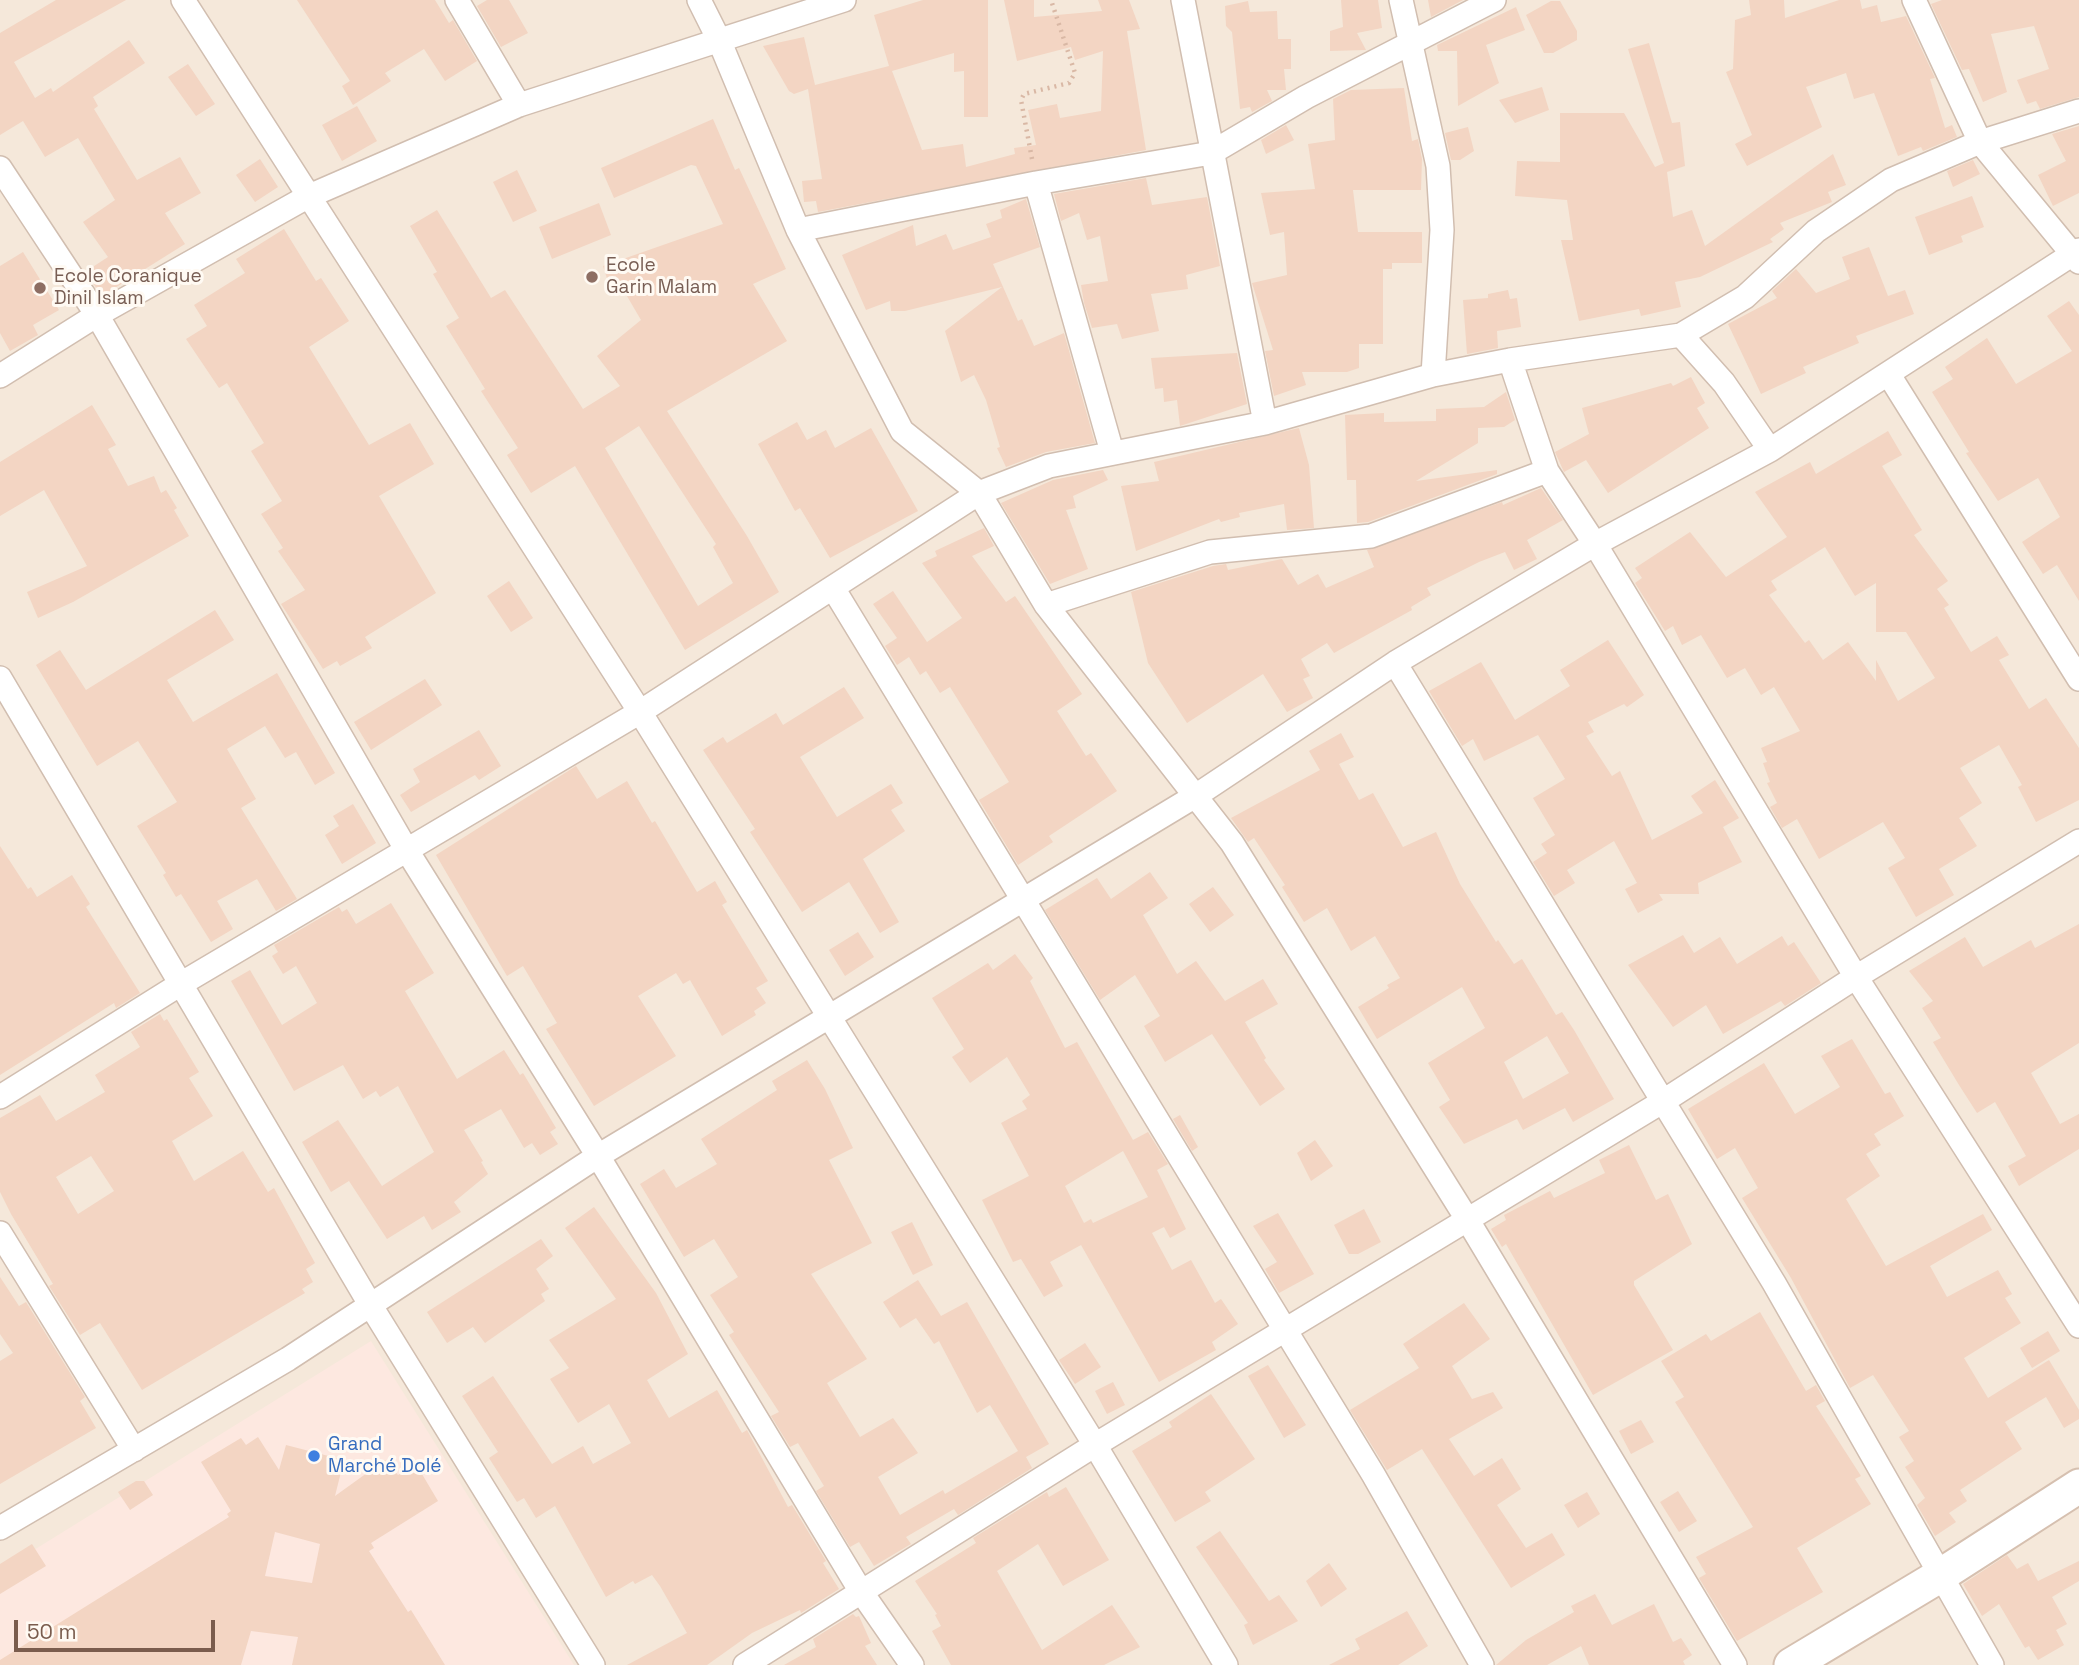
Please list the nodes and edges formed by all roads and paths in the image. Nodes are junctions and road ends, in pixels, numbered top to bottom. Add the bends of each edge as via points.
1 (183, 0) edge
2 (457, 0) edge
3 (699, 0) edge
4 (844, 0) edge
5 (1051, 0) edge
6 (1183, 0) edge
7 (1402, 0) edge
8 (1494, 0) edge
9 (1914, 0) edge
10 (719, 40) junction
11 (1412, 42) junction
12 (519, 105) junction
13 (2079, 111) edge
14 (1980, 142) junction
15 (1211, 153) junction
16 (0, 168) edge
17 (1036, 183) junction
18 (307, 197) junction
19 (797, 230) junction
20 (2077, 255) edge
21 (97, 315) junction
22 (1681, 335) junction
23 (1510, 360) junction
24 (1433, 375) junction
25 (1889, 375) junction
26 (0, 376) edge
27 (1265, 423) junction
28 (1770, 450) junction
29 (1112, 452) junction
30 (1547, 471) junction
31 (979, 493) junction
32 (1595, 544) junction
33 (833, 588) junction
34 (1046, 605) junction
35 (1395, 663) junction
36 (0, 678) edge
37 (2079, 679) edge
38 (640, 712) junction
39 (1197, 795) junction
40 (2079, 841) edge
41 (406, 849) junction
42 (1021, 899) junction
43 (1856, 977) junction
44 (179, 985) junction
45 (829, 1015) junction
46 (0, 1097) edge
47 (1662, 1102) junction
48 (598, 1156) junction
49 (1466, 1219) junction
50 (0, 1233) edge
51 (371, 1306) junction
52 (2079, 1326) edge
53 (1284, 1331) junction
54 (1095, 1445) junction
55 (134, 1450) junction
56 (2079, 1486) edge
57 (0, 1528) edge
58 (1941, 1575) junction
59 (860, 1590) junction
60 (593, 1665) edge
61 (745, 1665) edge
62 (912, 1665) edge
63 (1226, 1665) edge
64 (1482, 1665) edge
65 (1735, 1665) edge
66 (1791, 1665) edge
67 (1992, 1665) edge

1 - 18 street
2 - 12 street
3 - 10 street
4 - 10 street
5 - 17 path via 1074,72 1069,83 1030,91 1021,100
6 - 15 street
7 - 11 street
8 - 11 street
9 - 14 street
10 - 12 street
10 - 19 street
11 - 15 street
11 - 24 street via 1438,166 1442,230
12 - 18 street
13 - 14 street
14 - 20 street
14 - 22 street via 1891,180 1816,231 1745,297
15 - 17 street
15 - 27 street
16 - 21 street
17 - 19 street
17 - 29 street
18 - 21 street
18 - 38 street
19 - 31 street via 902,431
20 - 25 street
21 - 26 street
21 - 41 street
22 - 23 street
22 - 28 street via 1724,383
23 - 24 street
23 - 30 street
24 - 27 street
25 - 28 street
25 - 37 street
27 - 29 street
28 - 32 street
29 - 31 street via 1049,466
30 - 32 street
30 - 34 street via 1371,536 1210,552
31 - 33 street
31 - 34 street
32 - 35 street
32 - 43 street
33 - 38 street
33 - 42 street
34 - 39 street
35 - 39 street
35 - 47 street
36 - 44 street
38 - 41 street
38 - 45 street
39 - 42 street
39 - 49 street
40 - 43 street
41 - 44 street
41 - 48 street
42 - 45 street
42 - 53 street
43 - 47 street
43 - 52 street
44 - 46 street
44 - 51 street
45 - 48 street
45 - 54 street
47 - 49 street
47 - 58 street via 1774,1283
48 - 51 street
48 - 59 street
49 - 53 street
49 - 65 street
50 - 55 street
51 - 55 street
51 - 60 street
53 - 54 street
53 - 64 street via 1373,1474
54 - 59 street
54 - 63 street
55 - 57 street
56 - 58 street
58 - 66 street
58 - 67 street
59 - 61 street
59 - 62 street

